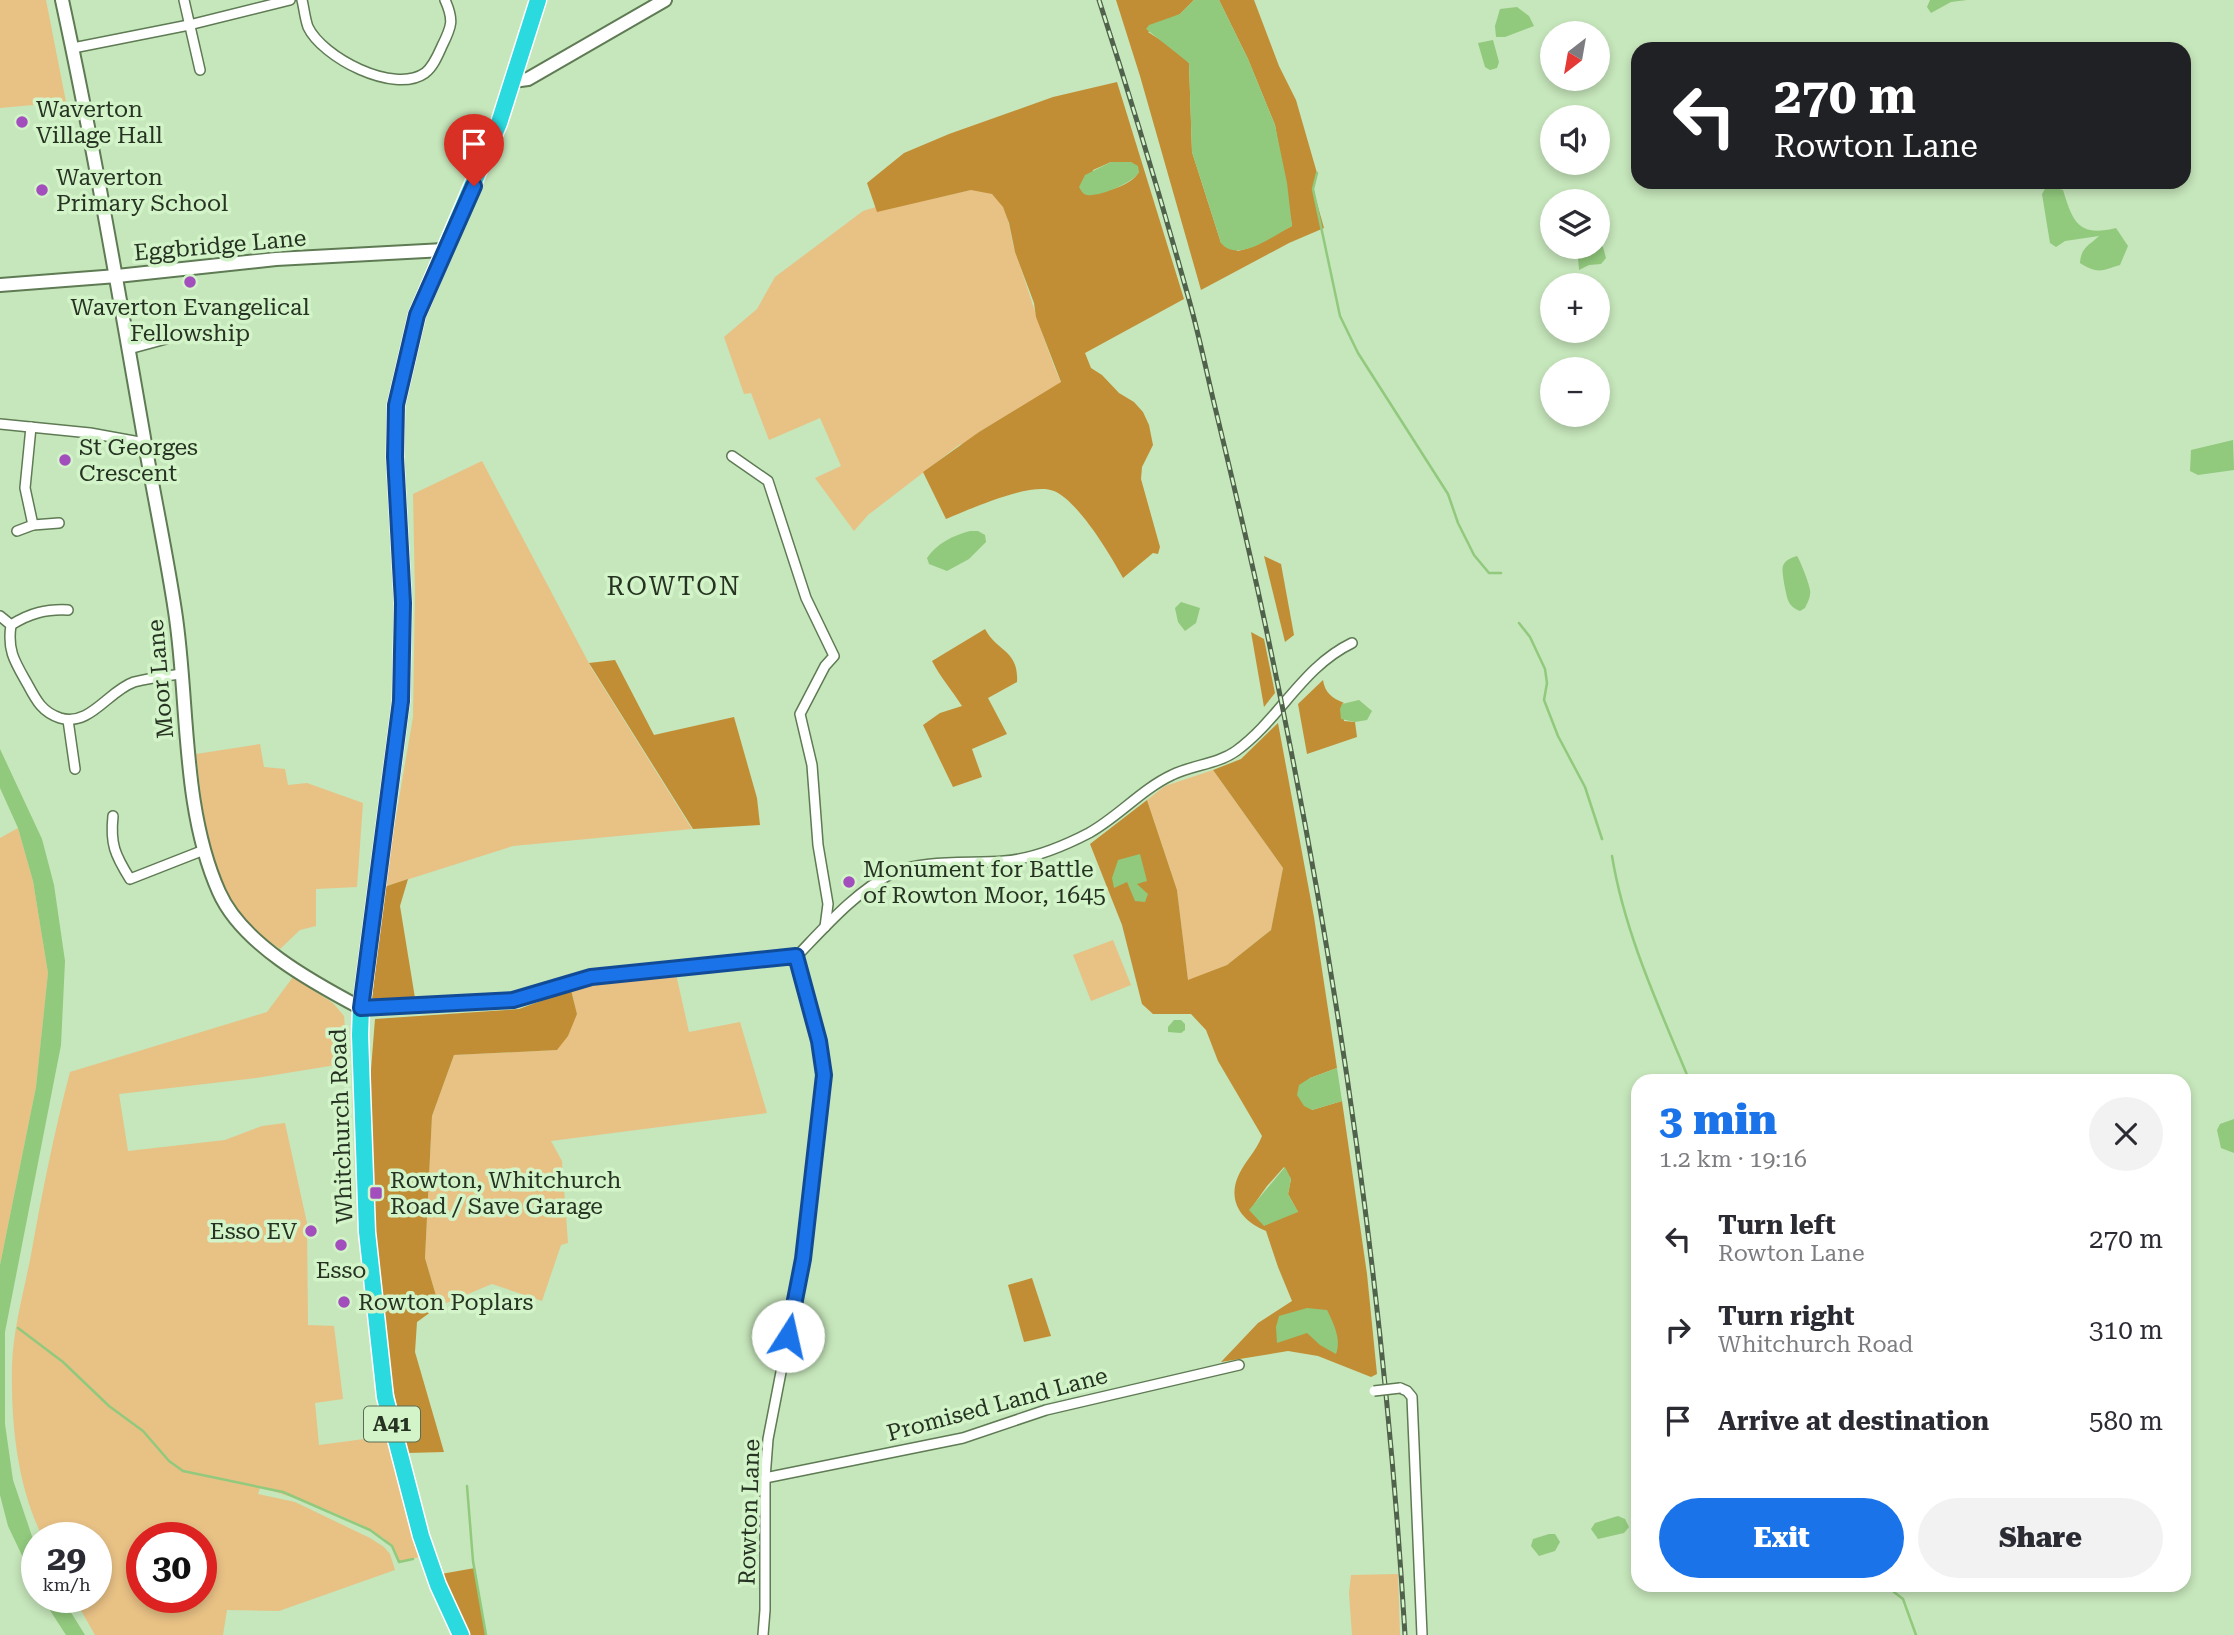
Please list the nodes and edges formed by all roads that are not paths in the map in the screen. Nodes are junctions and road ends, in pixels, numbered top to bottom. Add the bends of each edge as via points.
1 (62, 0) edge
2 (184, 0) edge
3 (290, 0) edge
4 (302, 0) edge
5 (445, 0) edge
6 (538, 0) edge
7 (665, 0) edge
8 (189, 24) junction
9 (73, 48) junction
10 (200, 70) dead end
11 (513, 81) junction
12 (444, 250) junction
13 (117, 276) junction
14 (0, 285) edge
15 (166, 339) dead end
16 (129, 349) junction
17 (0, 424) edge
18 (32, 427) junction
19 (145, 443) junction
20 (732, 456) dead end
21 (59, 523) dead end
22 (33, 525) junction
23 (17, 531) dead end
24 (68, 610) dead end
25 (0, 617) edge
26 (11, 625) junction
27 (1352, 643) dead end
28 (181, 674) junction
29 (68, 720) junction
30 (75, 769) dead end
31 (113, 816) dead end
32 (204, 850) junction
33 (825, 926) junction
34 (796, 956) junction
35 (361, 1008) junction
36 (1239, 1365) dead end
37 (1374, 1391) dead end
38 (765, 1478) junction
39 (461, 1635) edge
40 (763, 1635) edge
41 (1422, 1635) edge

1 - 9 street, Moor Lane
2 - 8 street
3 - 8 street
4 - 5 street via 308,27 326,49 351,66 407,80 425,73 449,32 452,16
6 - 11 highway, Whitchurch Road / A41
7 - 11 street via 528,79
8 - 9 street
8 - 10 street
9 - 13 street, Moor Lane
11 - 12 highway, Whitchurch Road / A41
12 - 13 street, Eggbridge Lane via 276,259
12 - 35 highway, Whitchurch Road / A41 via 417,315 396,405 403,603 401,701
13 - 14 street, Eggbridge Lane
13 - 16 street, Moor Lane
15 - 16 street
16 - 19 street, Moor Lane
17 - 18 street
18 - 19 street
18 - 22 street via 25,488
19 - 28 street, Moor Lane via 176,614
20 - 33 street via 768,481 806,598 834,656 800,714 812,765 828,904
21 - 22 street
22 - 23 street
24 - 26 street via 40,611
25 - 26 street
26 - 29 street via 8,643 12,656 32,692 46,712
27 - 33 street via 1335,651 1298,684 1235,752 1172,775 1089,833 1016,859 894,872
28 - 29 street via 133,683 88,714
28 - 32 street, Moor Lane
29 - 30 street
31 - 32 street via 111,840 130,879
32 - 35 street, Moor Lane via 231,914 250,934 305,976
33 - 34 street
34 - 35 street via 591,977 513,1000
34 - 38 street, Rowton Lane via 824,1075 803,1259 768,1439
35 - 39 highway, Whitchurch Road / A41 via 367,1232 385,1397 421,1536
36 - 38 street, Promised Land Lane via 1046,1410 963,1438
37 - 41 street, bridge via 1400,1388 1412,1397
38 - 40 street, Rowton Lane

